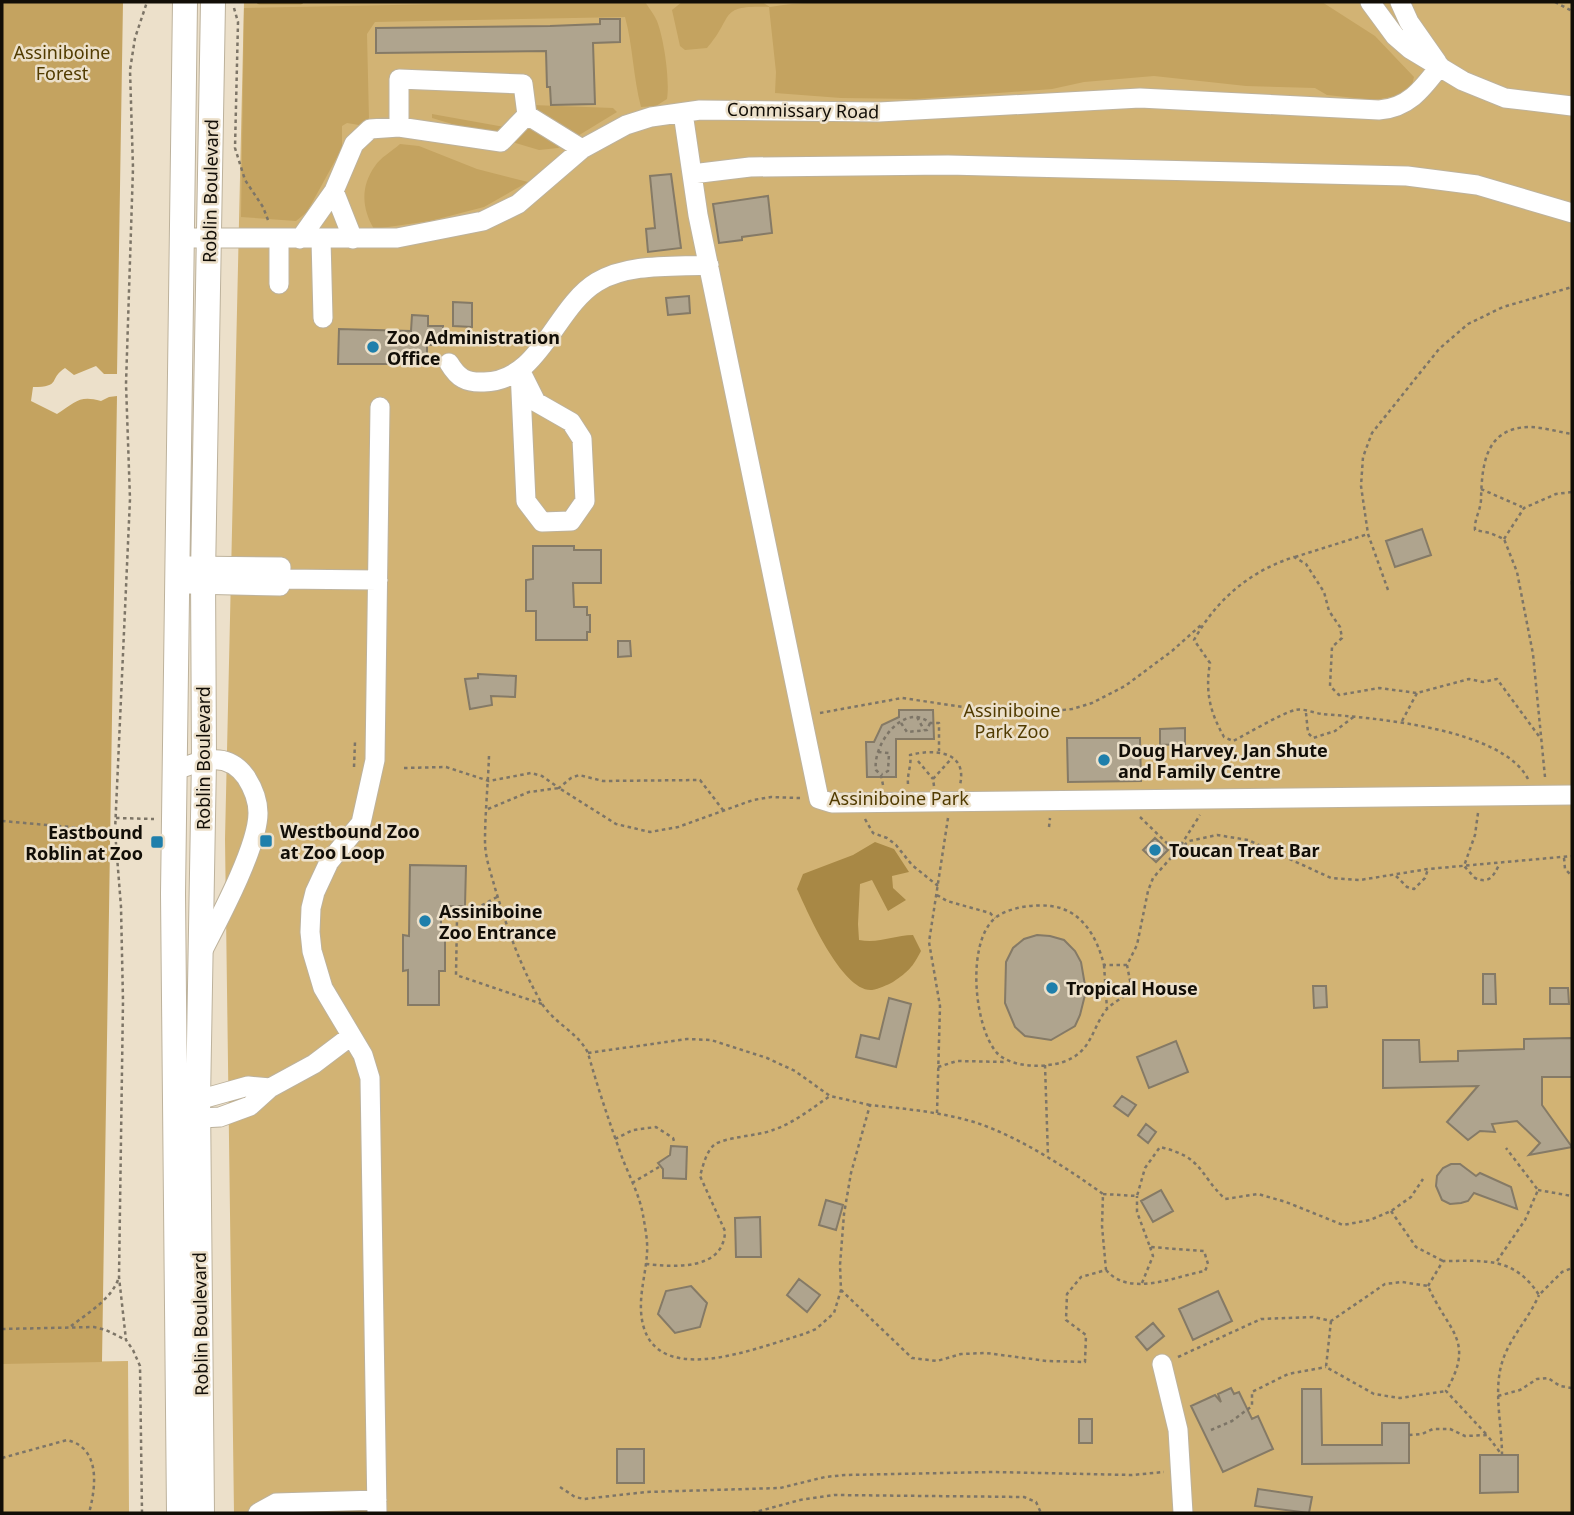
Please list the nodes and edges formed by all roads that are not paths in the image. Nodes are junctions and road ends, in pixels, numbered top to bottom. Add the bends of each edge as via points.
1 (185, 2) edge
2 (213, 2) edge
3 (1370, 2) edge
4 (1400, 2) edge
5 (1440, 66) junction
6 (1572, 106) edge
7 (683, 113) junction
8 (527, 115) junction
9 (398, 127) junction
10 (582, 149) junction
11 (692, 174) junction
12 (334, 191) junction
13 (1572, 212) edge
14 (182, 238) junction
15 (209, 238) junction
16 (275, 238) junction
17 (300, 239) junction
18 (321, 239) junction
19 (353, 239) junction
20 (709, 265) junction
21 (279, 284) dead end
22 (323, 318) dead end
23 (449, 363) dead end
24 (520, 370) junction
25 (380, 407) dead end
26 (178, 575) junction
27 (204, 575) junction
28 (378, 580) junction
29 (204, 760) junction
30 (173, 771) junction
31 (1572, 795) edge
32 (200, 956) junction
33 (351, 1036) junction
34 (186, 1110) junction
35 (1162, 1364) road end
36 (377, 1506) edge
37 (179, 1513) edge
38 (202, 1513) edge
39 (258, 1513) edge
40 (1183, 1513) edge

1 - 14 main road, Roblin Boulevard
2 - 15 main road, Roblin Boulevard
3 - 5 street via 1395,36
4 - 5 street
5 - 6 street via 1504,97
5 - 7 street, Commissary Road via 1408,101 1379,110 1127,98 879,112 716,109
7 - 10 street, Commissary Road via 638,120
7 - 11 street
8 - 9 street via 501,142
8 - 9 street via 523,83 399,79
8 - 10 street
9 - 12 street via 370,129 360,136
10 - 19 street, Commissary Road via 518,204 483,222 409,236
11 - 13 street via 750,167 948,165 1406,176 1477,185
11 - 20 street
12 - 17 street
12 - 19 street
14 - 15 street, Commissary Road
14 - 26 main road, Roblin Boulevard
15 - 16 street, Commissary Road
15 - 27 main road, Roblin Boulevard
16 - 17 street, Commissary Road
16 - 21 street
17 - 18 street, Commissary Road
18 - 19 street, Commissary Road
18 - 22 street
20 - 24 street via 638,269 599,281 576,299
20 - 31 street via 819,799 832,803
23 - 24 street via 459,378 479,382 494,382
24 - 24 street via 526,501 542,522 571,521 585,502 582,439 571,422 536,402
25 - 28 street
26 - 27 street
26 - 30 main road, Roblin Boulevard
27 - 28 street
27 - 29 main road, Roblin Boulevard
28 - 33 street via 375,760 360,822 329,862 311,908 317,971
29 - 30 street
29 - 32 main road, Roblin Boulevard
29 - 32 street via 230,761 240,768 258,810 248,850
30 - 34 main road, Roblin Boulevard
32 - 34 main road, Roblin Boulevard
33 - 34 street via 250,1106 220,1117
33 - 36 street via 366,1062 371,1088
34 - 37 main road, Roblin Boulevard
34 - 38 main road, Roblin Boulevard
35 - 40 street via 1178,1430
36 - 39 street via 276,1503

